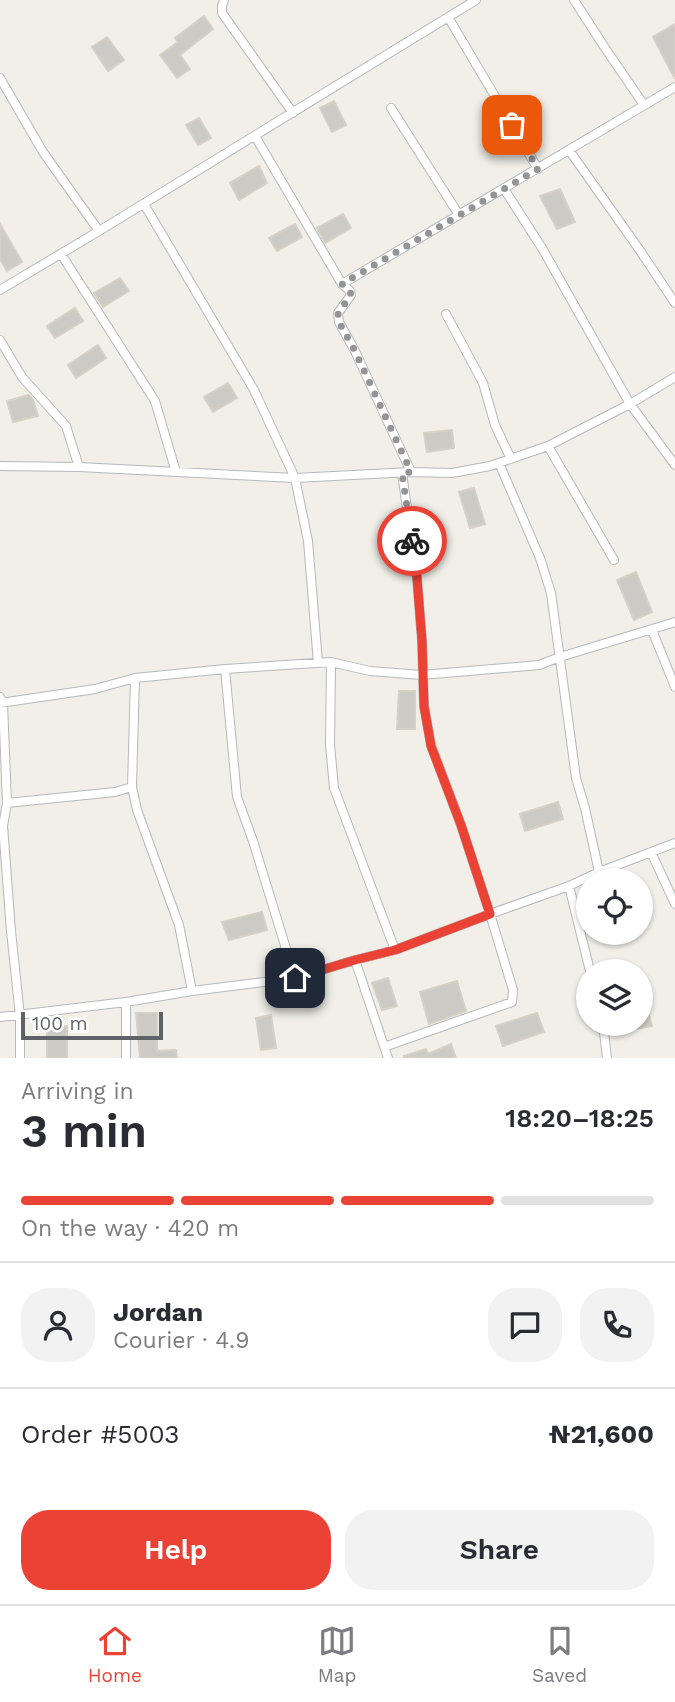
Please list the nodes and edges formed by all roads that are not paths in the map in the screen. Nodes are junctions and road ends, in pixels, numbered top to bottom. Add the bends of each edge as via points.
1 (224, 0) edge
2 (476, 0) edge
3 (574, 0) edge
4 (463, 3) edge
5 (448, 17) junction
6 (0, 78) edge
7 (675, 87) edge
8 (644, 105) junction
9 (391, 108) dead end
10 (293, 113) junction
11 (255, 136) junction
12 (569, 150) junction
13 (538, 169) junction
14 (504, 189) junction
15 (144, 204) junction
16 (459, 215) junction
17 (99, 231) junction
18 (61, 254) junction
19 (342, 284) junction
20 (0, 290) edge
21 (675, 303) edge
22 (446, 314) dead end
23 (0, 340) edge
24 (675, 377) edge
25 (630, 404) junction
26 (548, 446) junction
27 (511, 459) junction
28 (499, 463) junction
29 (675, 465) edge
30 (0, 466) edge
31 (79, 467) junction
32 (176, 472) junction
33 (411, 472) junction
34 (402, 473) junction
35 (295, 478) junction
36 (614, 560) dead end
37 (675, 622) edge
38 (652, 630) junction
39 (560, 657) junction
40 (331, 662) junction
41 (318, 663) junction
42 (225, 669) junction
43 (422, 675) junction
44 (135, 678) junction
45 (675, 687) edge
46 (1, 701) edge
47 (132, 787) junction
48 (7, 803) junction
49 (675, 844) edge
50 (651, 852) junction
51 (598, 868) edge
52 (611, 868) edge
53 (576, 883) edge
54 (569, 886) junction
55 (675, 904) edge
56 (490, 914) junction
57 (395, 950) junction
58 (587, 959) edge
59 (355, 960) junction
60 (295, 978) junction
61 (192, 991) junction
62 (126, 1002) junction
63 (20, 1016) junction
64 (0, 1017) edge
65 (604, 1036) edge
66 (384, 1047) junction
67 (20, 1058) edge
68 (126, 1058) edge
69 (388, 1058) edge
70 (607, 1058) edge

1 - 10 street via 222,13
2 - 4 street
3 - 8 street
4 - 5 street
5 - 10 street
5 - 13 street
6 - 17 street via 43,152
7 - 8 street
8 - 12 street
9 - 16 street
10 - 11 street
11 - 15 street
11 - 19 street
12 - 13 street
12 - 21 street
13 - 14 street
14 - 16 street
14 - 25 street
15 - 17 street
15 - 35 street via 254,390
16 - 19 street
17 - 18 street
18 - 20 street
18 - 32 street via 155,401
19 - 33 street via 351,295 338,313 339,322
22 - 27 street via 483,383
23 - 31 street via 22,377 66,426
24 - 25 street
25 - 26 street
25 - 29 street
26 - 27 street
26 - 36 street
27 - 28 street
28 - 33 street via 452,472
28 - 39 street via 540,558 551,593
30 - 31 street
31 - 32 street
32 - 35 street
33 - 34 street
34 - 35 street
34 - 43 street via 417,578
35 - 41 street via 308,541
37 - 38 street
38 - 39 street
38 - 45 street
39 - 43 street via 539,665
39 - 51 street via 576,778
40 - 41 street
40 - 43 street
40 - 57 street via 334,788
41 - 42 street
42 - 44 street
42 - 60 street via 237,797
43 - 56 street via 431,746
44 - 46 street via 95,689
44 - 47 street
46 - 48 street
47 - 48 street
47 - 61 street via 179,925
48 - 63 street via 4,826
49 - 50 street
50 - 52 street
50 - 55 street
53 - 54 street
54 - 56 street
54 - 58 street
56 - 57 street
56 - 66 street via 513,990 512,1002
57 - 59 street
59 - 60 street
59 - 66 street
60 - 61 street
61 - 62 street
62 - 63 street
62 - 68 street
63 - 64 street
63 - 67 street
65 - 70 street
66 - 69 street

